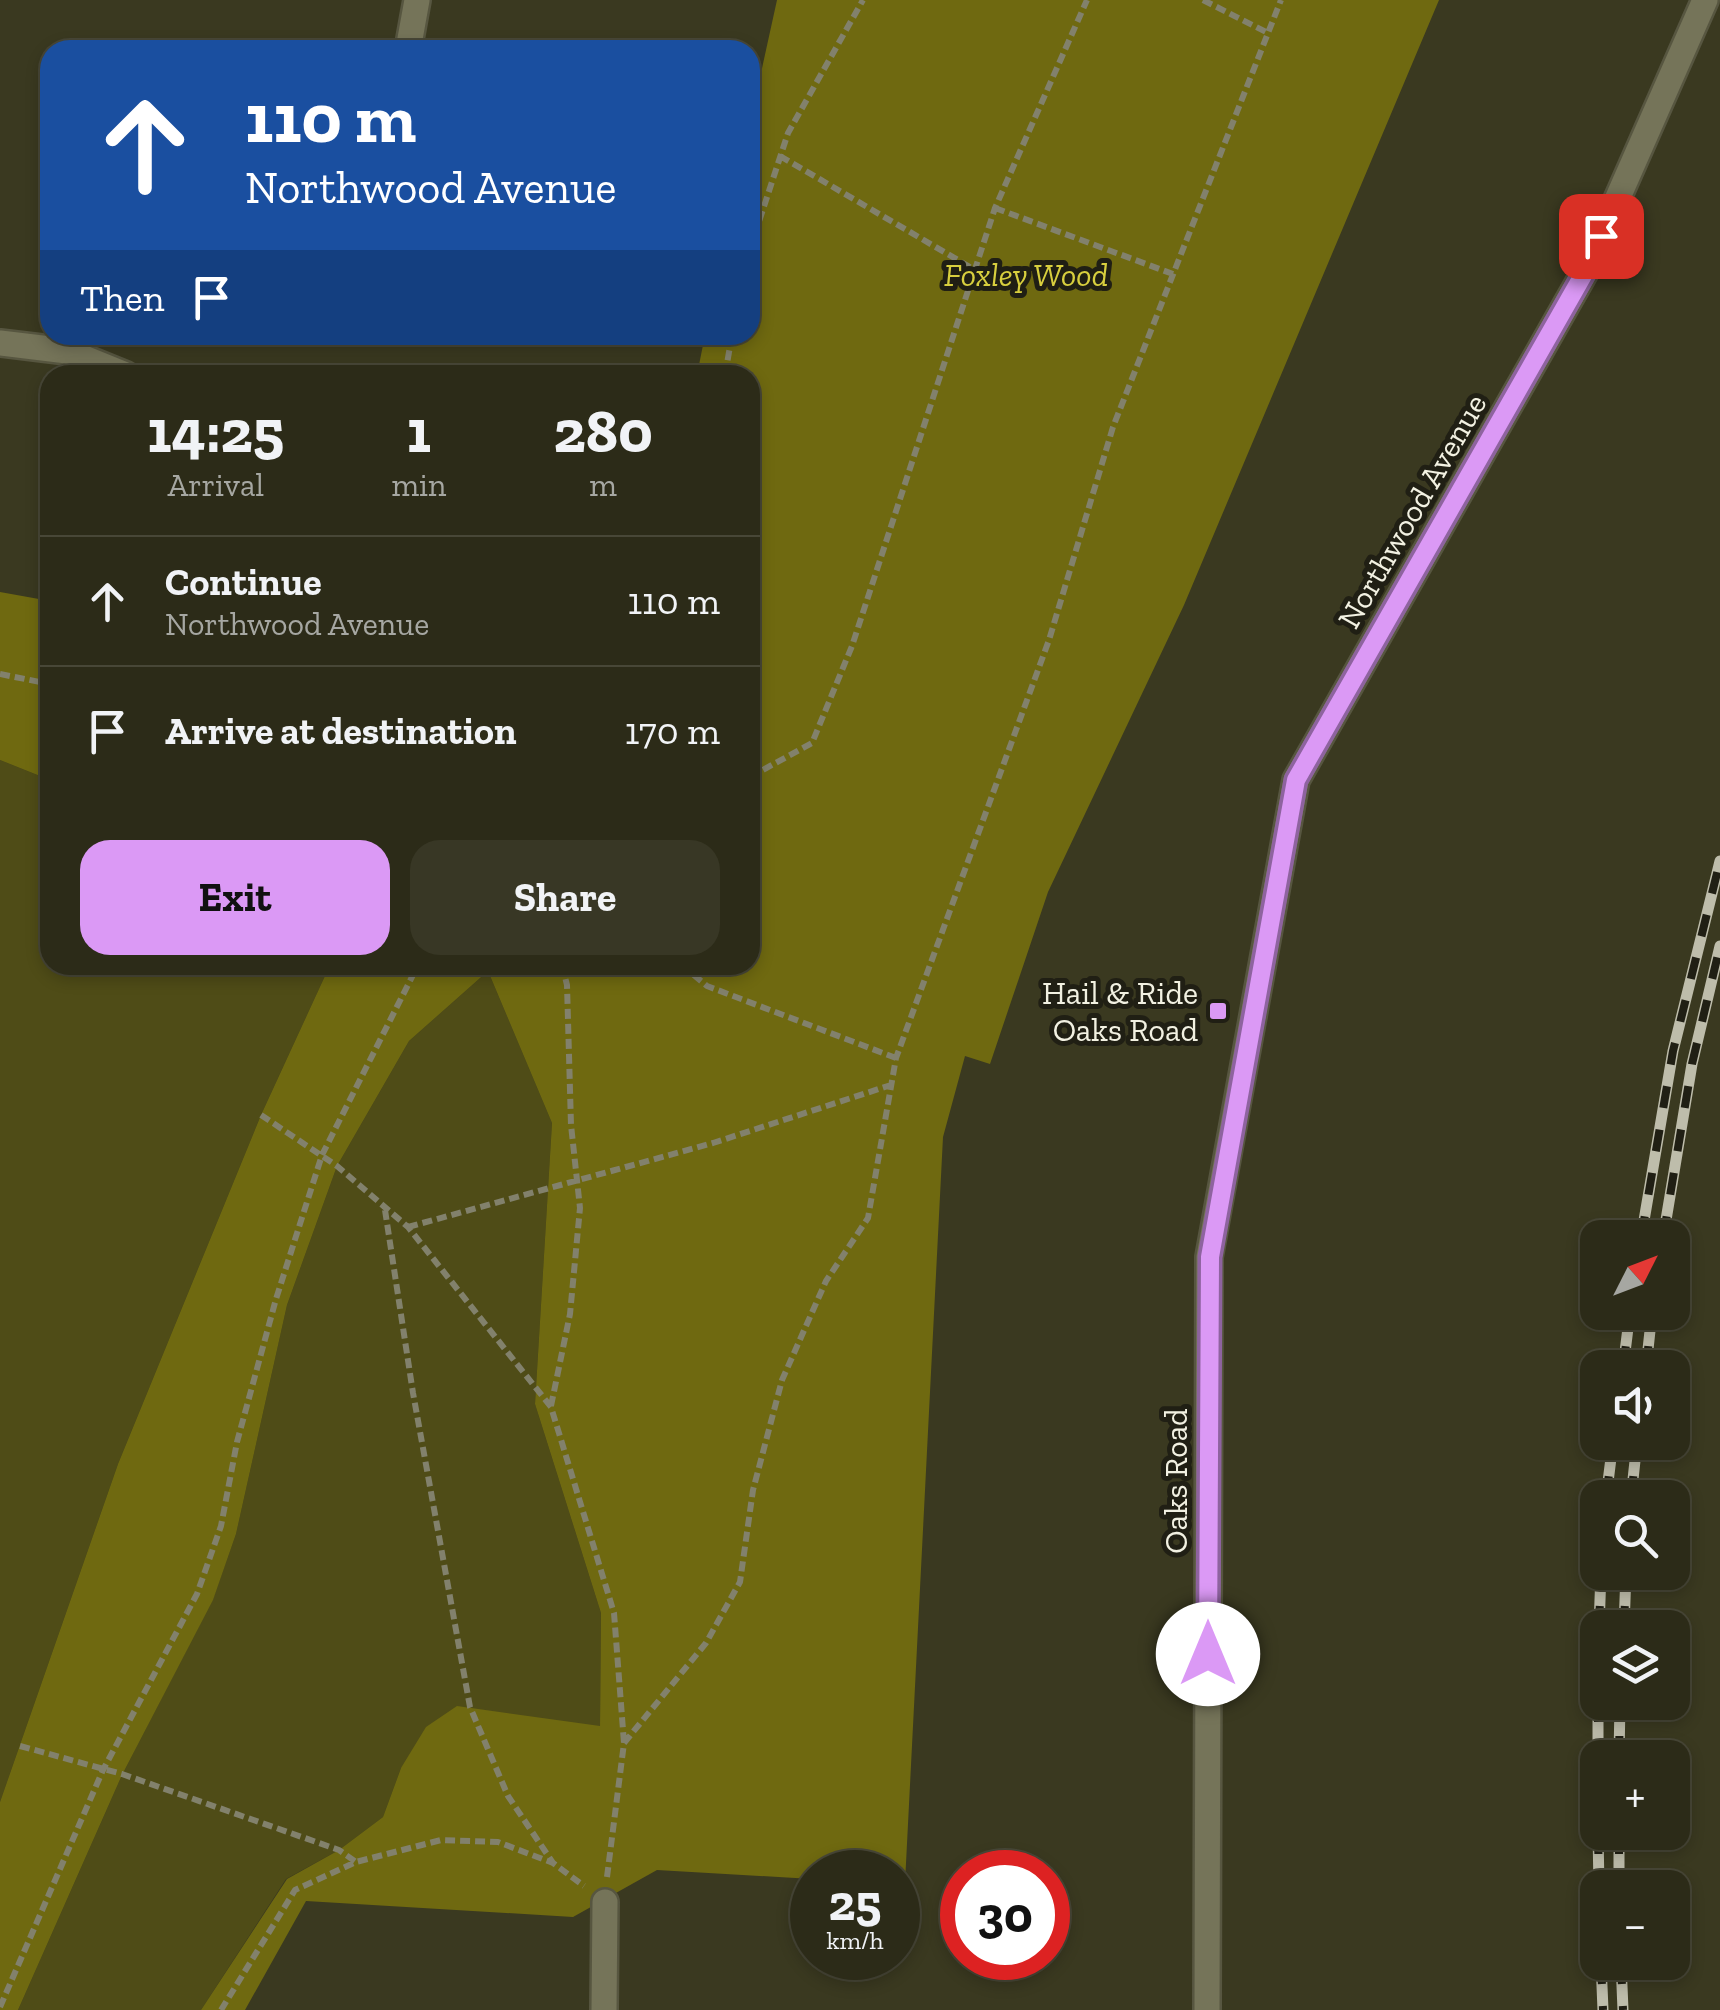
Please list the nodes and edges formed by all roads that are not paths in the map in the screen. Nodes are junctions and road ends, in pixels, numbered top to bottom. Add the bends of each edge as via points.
1 (417, 0) edge
2 (1706, 0) edge
3 (410, 40) edge
4 (0, 343) edge
5 (101, 365) edge
6 (1242, 1076) joint
7 (605, 1902) road end
8 (604, 2010) edge
9 (1206, 2010) edge

1 - 3 street
2 - 6 street, Northwood Avenue via 1586,270 1296,780
4 - 5 street via 67,351
6 - 9 street, Oaks Road via 1210,1257
7 - 8 street

